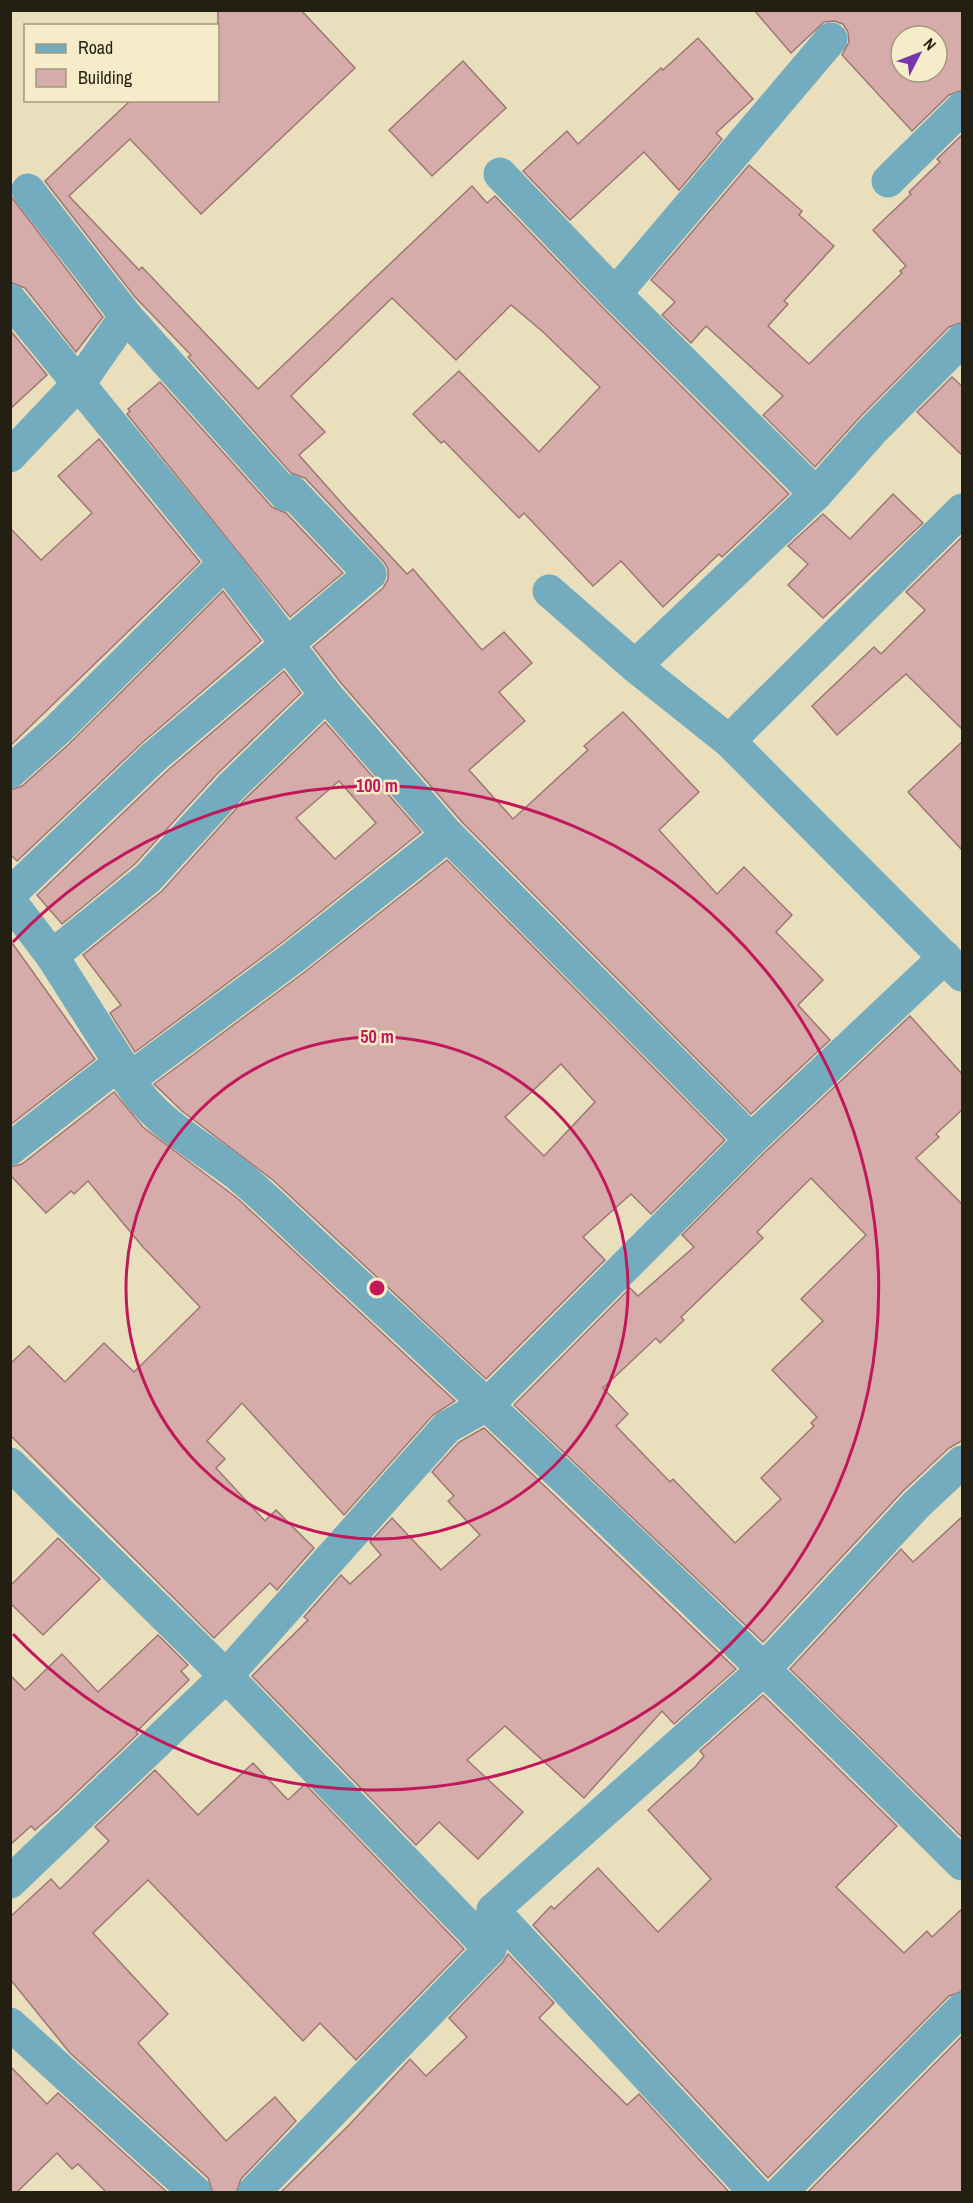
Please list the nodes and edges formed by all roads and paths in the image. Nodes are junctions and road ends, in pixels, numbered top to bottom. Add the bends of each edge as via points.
1 (831, 39) dead end
2 (963, 108) edge
3 (500, 174) dead end
4 (888, 181) dead end
5 (28, 190) dead end
6 (615, 294) junction
7 (10, 300) edge
8 (126, 316) junction
9 (963, 340) edge
10 (80, 382) junction
11 (10, 456) edge
12 (816, 494) junction
13 (963, 510) edge
14 (225, 563) junction
15 (549, 591) dead end
16 (287, 643) junction
17 (635, 666) junction
18 (326, 695) junction
19 (729, 741) junction
20 (10, 772) edge
21 (448, 835) junction
22 (10, 894) edge
23 (10, 901) edge
24 (52, 956) junction
25 (954, 966) edge
26 (124, 1072) junction
27 (751, 1140) junction
28 (10, 1149) edge
29 (488, 1404) junction
30 (963, 1462) edge
31 (10, 1464) edge
32 (765, 1668) junction
33 (226, 1676) junction
34 (963, 1864) edge
35 (10, 1882) edge
36 (493, 1910) junction
37 (490, 1949) junction
38 (963, 2009) edge
39 (10, 2024) edge
40 (195, 2193) edge
41 (254, 2193) edge
42 (755, 2193) edge
43 (781, 2193) edge

1 - 6 street
2 - 4 street
3 - 6 street
5 - 8 street
6 - 12 street
7 - 10 street
8 - 10 street
8 - 16 street via 286,495 291,491 370,574
9 - 12 street
10 - 11 street
10 - 14 street
12 - 17 street
13 - 19 street
14 - 16 street
14 - 20 street
15 - 17 street
16 - 18 street
16 - 22 street via 154,756
17 - 19 street
18 - 21 street
18 - 24 street via 231,787 148,878
19 - 25 street
21 - 26 street via 286,963
21 - 27 street
23 - 24 street
24 - 26 street
25 - 27 street
26 - 28 street
26 - 29 street via 157,1117 238,1175
27 - 29 street
29 - 32 street
29 - 33 street via 447,1427
30 - 32 street via 917,1504
31 - 33 street
32 - 34 street
32 - 36 street
33 - 35 street
33 - 37 street
36 - 37 street
36 - 42 street
37 - 41 street
38 - 43 street
39 - 40 street

